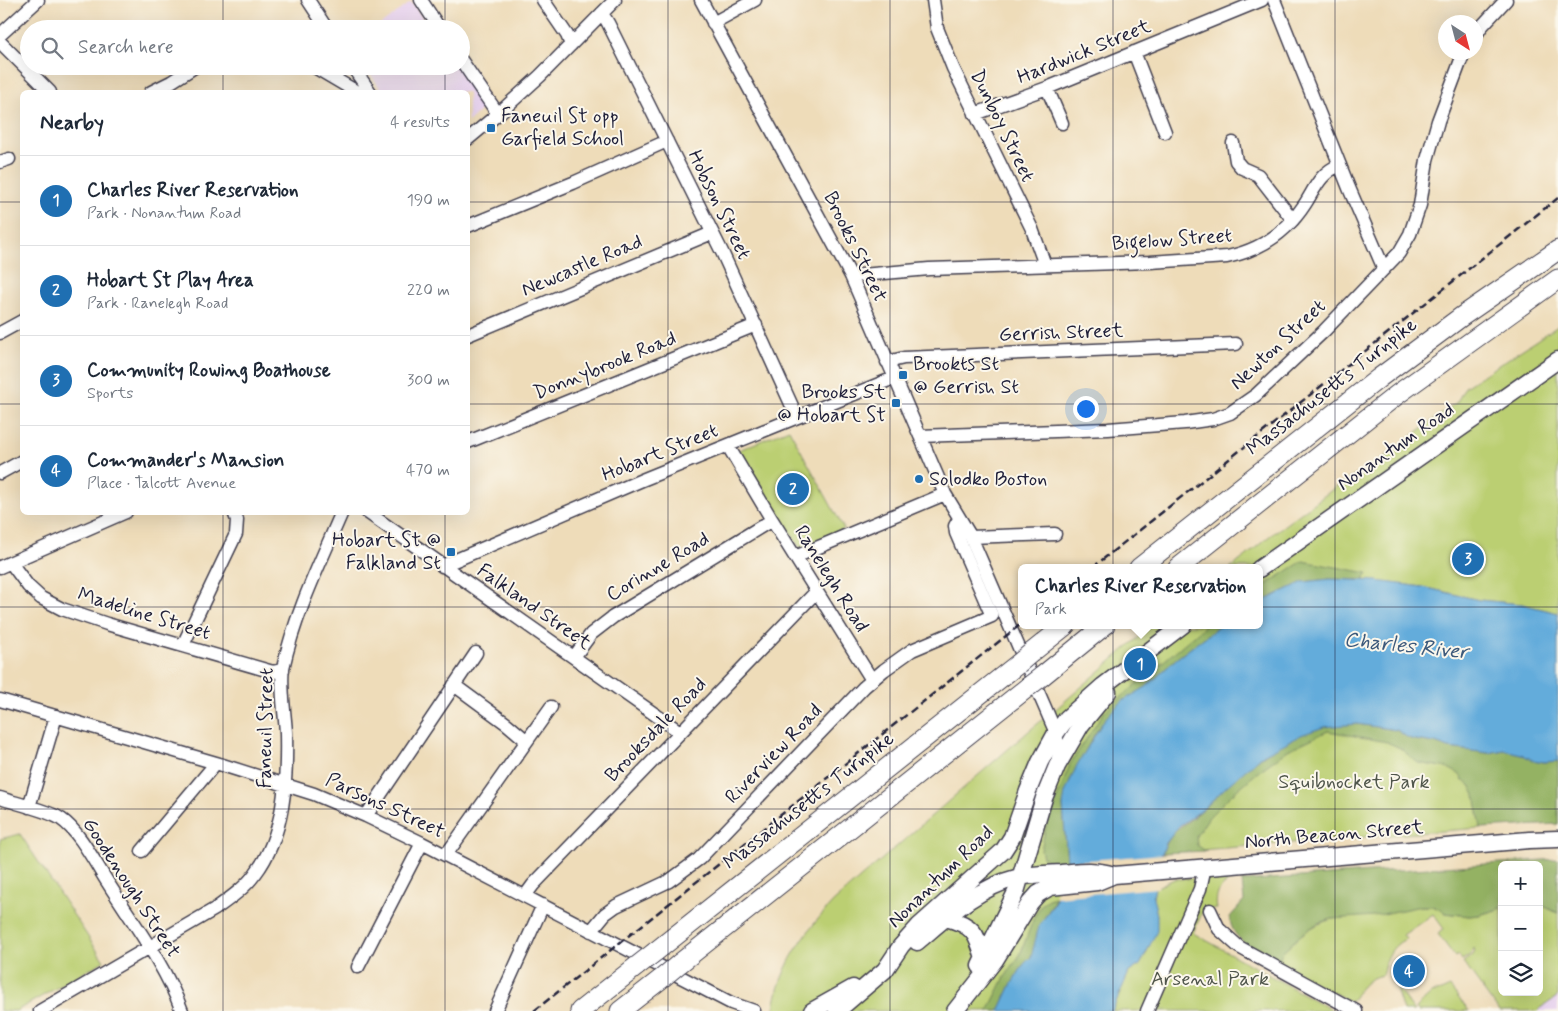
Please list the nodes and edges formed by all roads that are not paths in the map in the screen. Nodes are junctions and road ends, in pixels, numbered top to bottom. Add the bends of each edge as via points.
1 (38, 0) edge
2 (308, 0) edge
3 (421, 0) edge
4 (542, 0) edge
5 (615, 0) edge
6 (701, 0) edge
7 (755, 0) edge
8 (933, 0) edge
9 (1262, 0) edge
10 (1274, 0) edge
11 (1506, 0) edge
12 (602, 13) junction
13 (321, 20) edge
14 (434, 20) edge
15 (714, 23) junction
16 (1483, 25) edge
17 (0, 36) edge
18 (0, 42) edge
19 (572, 45) junction
20 (1134, 52) junction
21 (1461, 60) edge
22 (20, 62) edge
23 (470, 73) edge
24 (33, 75) edge
25 (180, 75) edge
26 (326, 75) edge
27 (358, 75) edge
28 (1046, 88) junction
29 (48, 90) edge
30 (154, 90) edge
31 (347, 90) edge
32 (369, 90) edge
33 (498, 114) junction
34 (975, 114) junction
35 (1062, 123) dead end
36 (1165, 132) dead end
37 (470, 137) edge
38 (667, 141) junction
39 (1234, 143) dead end
40 (1340, 165) junction
41 (1293, 220) junction
42 (470, 225) edge
43 (712, 233) junction
44 (1558, 250) edge
45 (1045, 265) junction
46 (1384, 269) junction
47 (851, 276) junction
48 (1558, 279) edge
49 (20, 322) edge
50 (756, 325) junction
51 (0, 333) edge
52 (470, 334) edge
53 (1236, 344) dead end
54 (1558, 360) edge
55 (888, 362) junction
56 (894, 378) junction
57 (797, 417) junction
58 (920, 436) junction
59 (470, 441) edge
60 (728, 446) junction
61 (20, 463) edge
62 (0, 473) edge
63 (944, 494) junction
64 (119, 515) edge
65 (235, 515) edge
66 (341, 515) edge
67 (371, 515) edge
68 (960, 519) junction
69 (772, 520) junction
70 (1055, 534) dead end
71 (971, 537) junction
72 (795, 557) junction
73 (1144, 564) edge
74 (1183, 564) edge
75 (6, 565) edge
76 (442, 566) junction
77 (1263, 566) edge
78 (816, 592) junction
79 (1061, 629) edge
80 (1100, 629) edge
81 (1178, 629) edge
82 (183, 645) junction
83 (1149, 652) junction
84 (476, 654) dead end
85 (574, 657) junction
86 (283, 670) junction
87 (872, 680) junction
88 (454, 685) junction
89 (0, 700) edge
90 (551, 707) dead end
91 (56, 716) junction
92 (680, 732) junction
93 (1056, 733) junction
94 (527, 741) junction
95 (216, 763) junction
96 (1057, 766) junction
97 (286, 784) junction
98 (0, 798) edge
99 (29, 807) junction
100 (366, 816) junction
101 (1558, 839) edge
102 (422, 843) junction
103 (142, 851) dead end
104 (446, 856) junction
105 (1205, 867) junction
106 (1021, 877) junction
107 (1055, 880) junction
108 (525, 896) junction
109 (543, 906) junction
110 (1210, 910) dead end
111 (946, 918) junction
112 (591, 931) junction
113 (149, 947) junction
114 (984, 959) junction
115 (358, 967) dead end
116 (885, 970) junction
117 (736, 1007) edge
118 (40, 1011) edge
119 (182, 1011) edge
120 (495, 1011) edge
121 (580, 1011) edge
122 (620, 1011) edge
123 (754, 1011) edge
124 (812, 1011) edge
125 (837, 1011) edge
126 (954, 1011) edge
127 (1147, 1011) edge
128 (1356, 1011) edge

1 - 17 street
2 - 13 street
3 - 14 street
4 - 19 street
5 - 12 street
6 - 15 street, Brooks Street
7 - 15 street
8 - 34 street, Dunboy Street via 937,28
9 - 20 street, Hardwick Street
10 - 40 street
11 - 16 street
12 - 19 street
12 - 38 street, Hobson Street
15 - 47 street, Brooks Street
18 - 22 street
19 - 33 street
20 - 28 street, Hardwick Street
20 - 36 street
21 - 46 street, Newton Street via 1438,121 1427,160 1420,205 1410,234
23 - 33 street
24 - 29 street
25 - 30 street
26 - 31 street
27 - 32 street
28 - 34 street, Hardwick Street
28 - 35 street
33 - 37 street
34 - 45 street, Dunboy Street via 1032,230
38 - 42 street
38 - 43 street, Hobson Street
39 - 41 street via 1236,161 1242,168 1258,175
40 - 41 street, Bigelow Street via 1318,181
40 - 46 street
41 - 45 street, Bigelow Street via 1266,243 1227,257
43 - 50 street, Hobson Street
43 - 52 street, Newcastle Road
44 - 73 highway, Massachusetts Turnpike via 1372,384
45 - 47 street, Bigelow Street via 930,269
46 - 58 street, Newton Street via 1256,395 1230,413 1213,419 1108,429
47 - 55 street, Brooks Street
48 - 74 highway via 1398,394
49 - 51 street
50 - 57 street, Hobson Street
50 - 59 street, Donnybrook Road
53 - 55 street, Gerrish Street via 904,358
54 - 77 main road, Nonantum Road
55 - 56 street, Brooks Street
56 - 57 street, Hobart Street
56 - 58 street, Brooks Street
57 - 60 street, Hobart Street
58 - 63 street, Brooks Street
60 - 69 street, Ranelegh Road
60 - 76 street, Hobart Street
61 - 62 street
63 - 68 street, Brooks Street
63 - 72 street
64 - 75 street
65 - 82 street via 236,534
66 - 86 street, Faneuil Street via 297,617
67 - 76 street, Falkland Street
68 - 71 street, Brooks Street
68 - 87 street, Riverview Road via 955,526 956,532 992,616 912,650
69 - 72 street, Ranelegh Road
69 - 85 street, Corinne Road via 613,617 592,634
70 - 71 street
71 - 93 street, Brooks Street
72 - 78 street, Ranelegh Road
75 - 82 street, Madeline Street via 41,598 62,610
76 - 85 street, Falkland Street
78 - 87 street, Ranelegh Road
78 - 92 street, Brooksdale Road
79 - 121 highway, Massachusetts Turnpike, bridge
80 - 122 highway, bridge
81 - 83 main road, Nonantum Road
82 - 86 street, Madeline Street via 273,672
83 - 93 main road, Nonantum Road via 1090,696
83 - 96 main road, Nonantum Road via 1090,713
84 - 88 street
85 - 92 street, Falkland Street
86 - 97 street, Faneuil Street
87 - 112 street, Riverview Road via 699,859 669,881 616,906
88 - 94 street
88 - 100 street
89 - 91 street, Parsons Street
90 - 94 street
91 - 95 street, Parsons Street
91 - 99 street
92 - 108 street, Brooksdale Road
93 - 96 street, Brooks Street
93 - 116 main road, Nonantum Road via 1034,777 1008,844 914,931
94 - 104 street
95 - 97 street, Parsons Street
95 - 103 street
96 - 106 main road, Nonantum Road
97 - 100 street, Parsons Street
97 - 113 street, Faneuil Street via 277,829 256,874 215,909
98 - 99 street, Goodenough Street
99 - 113 street, Goodenough Street via 59,817 69,824
100 - 102 street, Parsons Street
101 - 105 main road, North Beacon Street
102 - 104 street, Parsons Street
102 - 115 street
104 - 108 street, Parsons Street
105 - 107 main road, North Beacon Street via 1114,874 1098,882
105 - 127 street via 1200,889
106 - 107 main road, North Beacon Street
106 - 111 main road, North Beacon Street via 986,890
106 - 114 main road, Nonantum Road via 1010,908
107 - 126 main road, North Beacon Street via 1032,901 995,960
108 - 109 street, Parsons Street
109 - 112 street, Parsons Street
109 - 120 street
110 - 128 street via 1219,929 1239,947
111 - 114 main road via 962,923 974,932
111 - 116 main road, North Beacon Street
112 - 117 street, Parsons Street
113 - 118 street, Faneuil Street
113 - 119 street, Goodenough Street
114 - 126 main road, Nonantum Road
116 - 124 main road, North Beacon Street
116 - 125 main road
117 - 123 street, Parsons Street

